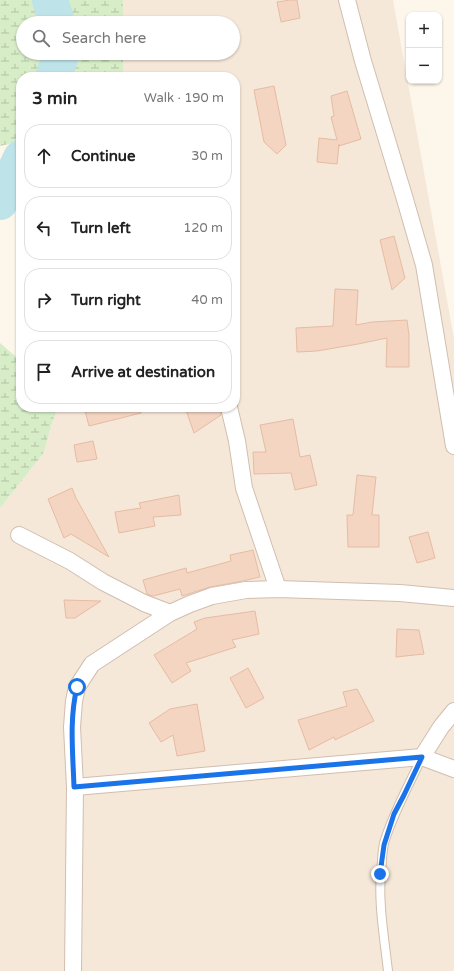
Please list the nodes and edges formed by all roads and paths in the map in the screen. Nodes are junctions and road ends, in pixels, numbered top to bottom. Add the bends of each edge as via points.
1 (347, 0) edge
2 (230, 412) edge
3 (454, 446) edge
4 (19, 535) dead end
5 (278, 589) junction
6 (454, 598) edge
7 (170, 613) junction
8 (454, 711) edge
9 (422, 757) junction
10 (454, 769) edge
11 (74, 787) junction
12 (73, 971) edge
13 (388, 971) edge

1 - 3 street via 424,265
2 - 5 street via 244,488
4 - 7 street via 144,603
5 - 6 street via 400,593
5 - 7 street via 246,590 212,596
7 - 11 street via 92,664 77,687 72,727
8 - 9 street
9 - 10 street
9 - 11 street
9 - 13 lane via 394,814 384,845 380,874 381,910
11 - 12 street

